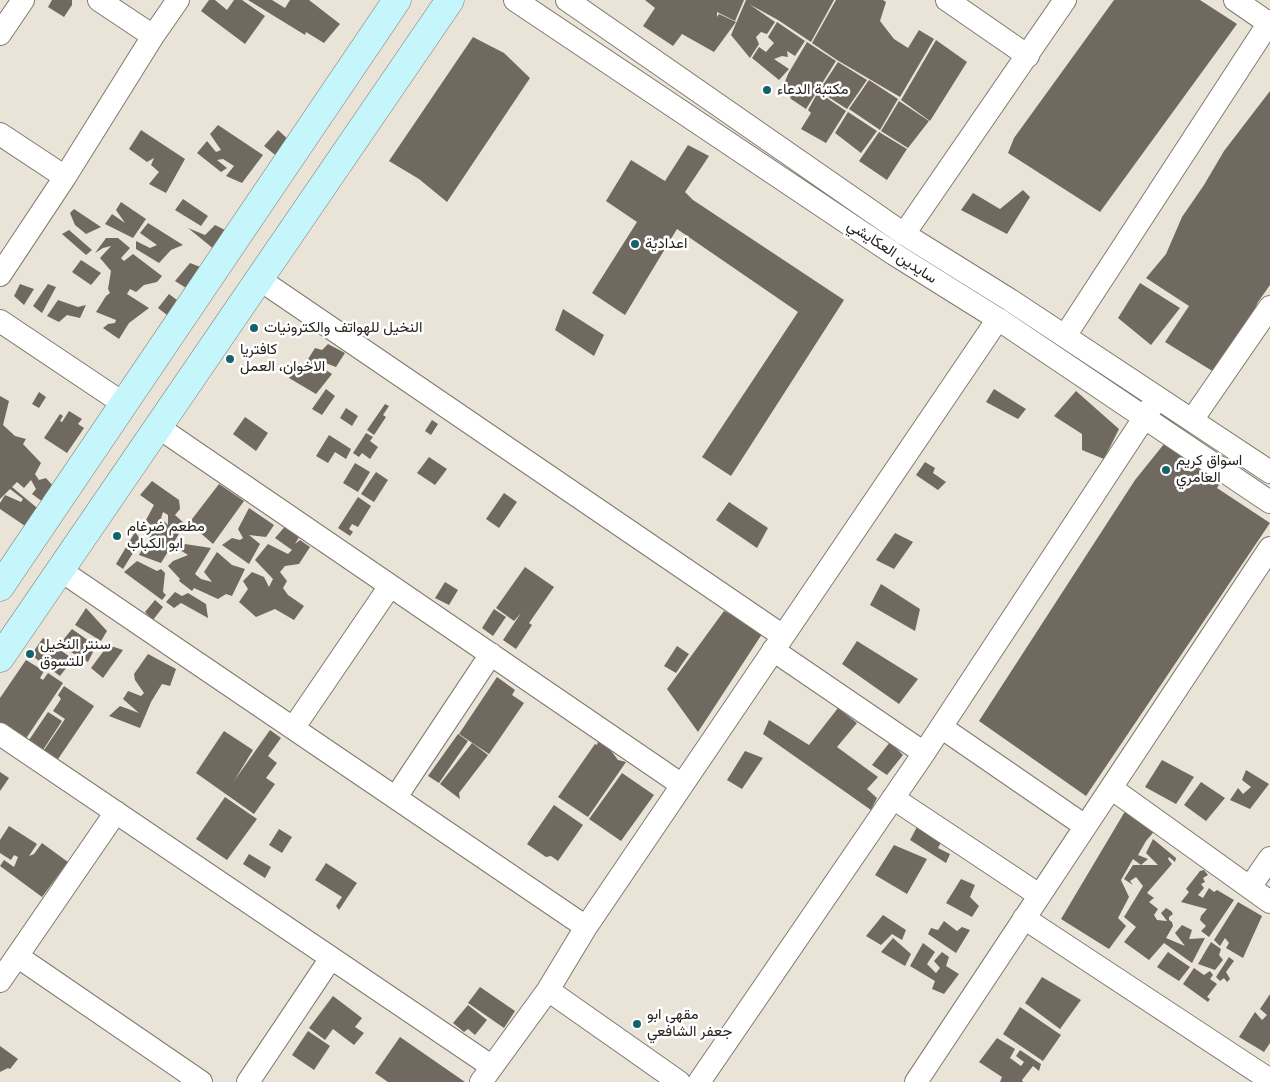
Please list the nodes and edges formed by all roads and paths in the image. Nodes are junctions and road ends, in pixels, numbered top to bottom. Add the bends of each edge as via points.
1 (22, 0) edge
2 (99, 0) edge
3 (178, 0) edge
4 (396, 0) edge
5 (450, 0) edge
6 (515, 0) edge
7 (568, 0) edge
8 (947, 0) edge
9 (1065, 0) edge
10 (1235, 0) edge
11 (1269, 23) edge
12 (0, 34) edge
13 (153, 36) junction
14 (1028, 56) junction
15 (0, 134) edge
16 (65, 177) junction
17 (904, 234) junction
18 (0, 275) edge
19 (259, 279) junction
20 (1270, 306) edge
21 (998, 319) junction
22 (0, 321) edge
23 (177, 325) junction
24 (1065, 336) junction
25 (217, 340) junction
26 (148, 369) junction
27 (181, 393) junction
28 (1158, 398) junction
29 (124, 404) junction
30 (1144, 418) junction
31 (1192, 420) junction
32 (158, 427) junction
33 (1270, 472) edge
34 (1270, 502) edge
35 (1270, 548) edge
36 (60, 570) junction
37 (390, 586) junction
38 (0, 587) edge
39 (778, 643) junction
40 (490, 654) junction
41 (0, 658) edge
42 (294, 727) junction
43 (941, 727) junction
44 (0, 734) edge
45 (924, 753) junction
46 (682, 784) junction
47 (1111, 788) junction
48 (396, 797) junction
49 (893, 798) junction
50 (116, 812) junction
51 (1085, 826) junction
52 (1270, 858) edge
53 (1250, 888) junction
54 (1039, 895) junction
55 (1270, 902) edge
56 (1024, 918) junction
57 (586, 927) junction
58 (17, 956) junction
59 (331, 958) junction
60 (0, 981) edge
61 (548, 990) junction
62 (486, 1074) edge
63 (1270, 1080) edge
64 (201, 1082) edge
65 (248, 1082) edge
66 (680, 1082) edge
67 (699, 1082) edge
68 (916, 1082) edge

1 - 12 street
2 - 13 street
3 - 13 street
4 - 23 street
5 - 19 street
6 - 21 street, سايدين العكايشي via 894,254
7 - 17 street, سايدين العكايشي
8 - 14 street
9 - 14 street
10 - 11 street
11 - 24 street
13 - 16 street
14 - 17 street
15 - 16 street
16 - 18 street
17 - 24 street, سايدين العكايشي
19 - 25 street
19 - 39 street
20 - 31 street
21 - 30 street, سايدين العكايشي
21 - 39 street
22 - 29 street
23 - 25 street via 190,341 198,344
23 - 26 street
24 - 28 street, سايدين العكايشي
25 - 27 street
26 - 27 street via 158,368 170,374
26 - 29 street
27 - 32 street
28 - 30 street
28 - 31 street, سايدين العكايشي
29 - 38 street
30 - 34 street, سايدين العكايشي
30 - 43 street
31 - 33 street, سايدين العكايشي
32 - 36 street
32 - 37 street
35 - 47 street
36 - 41 street
36 - 42 street
37 - 40 street
37 - 42 street
39 - 45 street
39 - 46 street
40 - 46 street
40 - 48 street
42 - 48 street
43 - 45 street
43 - 51 street
44 - 50 street
45 - 49 street
46 - 57 street
47 - 51 street
47 - 53 street
48 - 57 street
49 - 54 street
49 - 67 street
50 - 58 street
50 - 59 street
51 - 54 street
52 - 53 street
53 - 55 street
54 - 56 street
56 - 63 street
56 - 68 street
57 - 61 street
58 - 60 street
58 - 64 street
59 - 62 street
59 - 65 street
61 - 62 street
61 - 66 street

